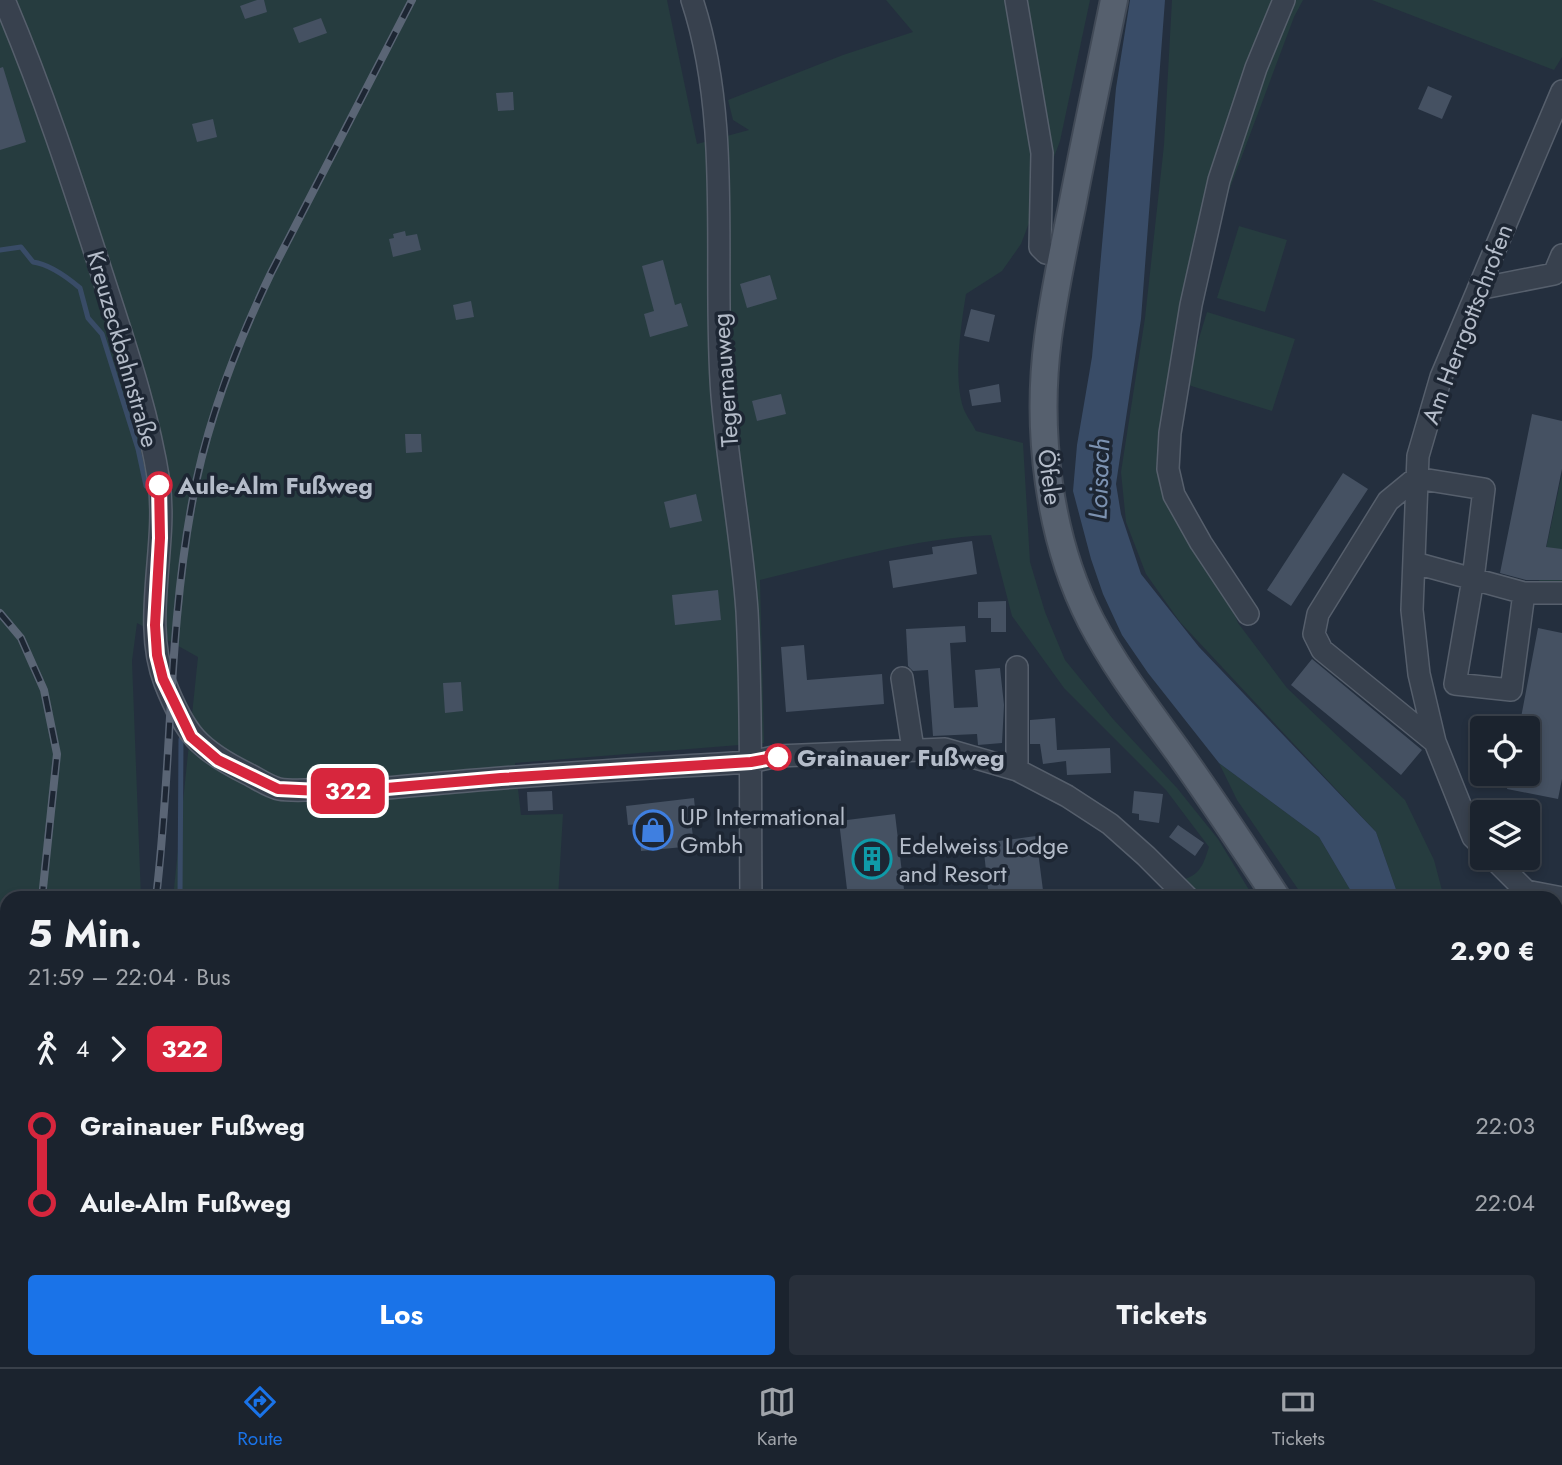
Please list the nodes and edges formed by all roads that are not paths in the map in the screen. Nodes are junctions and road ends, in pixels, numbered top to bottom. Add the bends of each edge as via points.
1 (4, 0) edge
2 (692, 0) edge
3 (1016, 0) edge
4 (1114, 0) edge
5 (1284, 0) edge
6 (1562, 91) edge
7 (1562, 255) edge
8 (1062, 256) junction
9 (1478, 289) junction
10 (1416, 478) junction
11 (1415, 563) junction
12 (1473, 579) junction
13 (1524, 593) junction
14 (1562, 593) edge
15 (1248, 614) dead end
16 (1017, 667) dead end
17 (902, 678) dead end
18 (1436, 742) junction
19 (913, 750) junction
20 (751, 762) junction
21 (1017, 770) junction
22 (1470, 829) edge
23 (1504, 870) edge
24 (751, 891) edge
25 (1181, 891) edge
26 (1272, 891) edge
27 (1522, 891) edge

1 - 20 street, Kreuzeckbahnstraße via 32,66 89,232 149,434 160,495 157,655 172,701 191,737 218,760 278,789 341,792
2 - 20 street, Tegernauweg via 715,127 722,395 747,612
3 - 8 street via 1042,153 1040,247
4 - 8 main road, Öfele
5 - 15 street via 1219,180 1191,305 1170,433 1168,469 1174,495
6 - 9 street, Am Herrgottschrofen
7 - 9 street via 1554,274
8 - 26 main road, Öfele via 1048,339 1043,409 1046,464 1067,560 1090,620 1127,682
9 - 10 street, Am Herrgottschrofen via 1441,377
10 - 11 street, Am Herrgottschrofen
10 - 12 street via 1484,489
10 - 18 street via 1388,501 1318,614 1314,634 1322,650
11 - 12 street
11 - 18 street, Am Herrgottschrofen via 1413,623 1419,674
12 - 13 street
12 - 13 street via 1455,684 1511,690
13 - 14 street
16 - 21 street
17 - 19 street
18 - 22 street, Am Herrgottschrofen
19 - 20 street, Kreuzeckbahnstraße
19 - 21 street, Kreuzeckbahnstraße via 945,749
20 - 24 street, Tegernauweg
21 - 25 street, Kreuzeckbahnstraße via 1110,824
23 - 27 street

